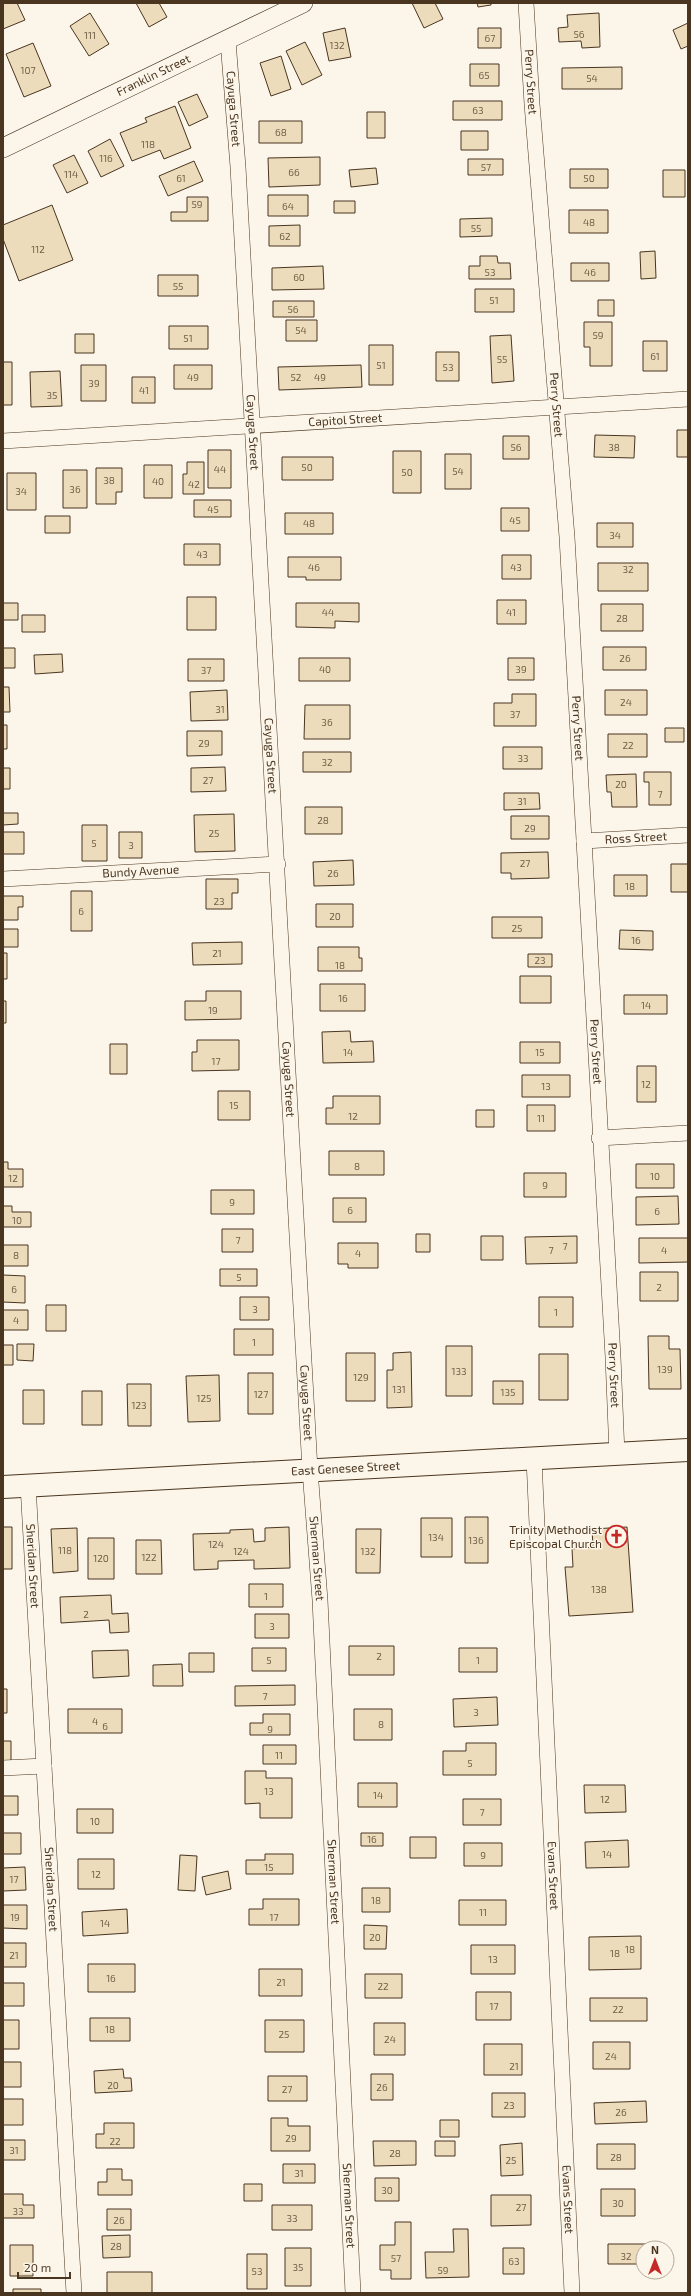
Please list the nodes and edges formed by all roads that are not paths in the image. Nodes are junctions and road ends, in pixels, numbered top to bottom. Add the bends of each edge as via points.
1 (303, 3) edge
2 (526, 3) edge
3 (282, 8) edge
4 (228, 41) junction
5 (3, 148) edge
6 (688, 400) edge
7 (556, 408) junction
8 (252, 426) junction
9 (3, 441) edge
10 (688, 835) edge
11 (584, 841) junction
12 (278, 864) junction
13 (3, 879) edge
14 (688, 1133) edge
15 (599, 1138) junction
16 (688, 1450) edge
17 (617, 1454) junction
18 (534, 1459) junction
19 (310, 1470) junction
20 (28, 1485) junction
21 (3, 1487) edge
22 (44, 1766) junction
23 (3, 1768) edge
24 (74, 2293) edge
25 (353, 2293) edge
26 (572, 2293) edge

1 - 3 street, Franklin Street
2 - 7 street, Perry Street
3 - 4 street, Franklin Street
4 - 5 street, Franklin Street
4 - 8 street, Cayuga Street
6 - 7 street, Capitol Street
7 - 8 street, Capitol Street
7 - 11 street, Perry Street
8 - 9 street, Capitol Street
8 - 12 street, Cayuga Street
10 - 11 street, Ross Street
11 - 15 street, Perry Street
12 - 13 street, Bundy Avenue
12 - 19 street, Cayuga Street
14 - 15 street
15 - 17 street, Perry Street
16 - 17 highway, East Genesee Street
17 - 18 highway, East Genesee Street
18 - 19 highway, East Genesee Street
18 - 26 street, Evans Street
19 - 20 highway, East Genesee Street
19 - 25 street, Sherman Street via 320,1600
20 - 21 highway, East Genesee Street
20 - 22 street, Sheridan Street
22 - 23 street
22 - 24 street, Sheridan Street

